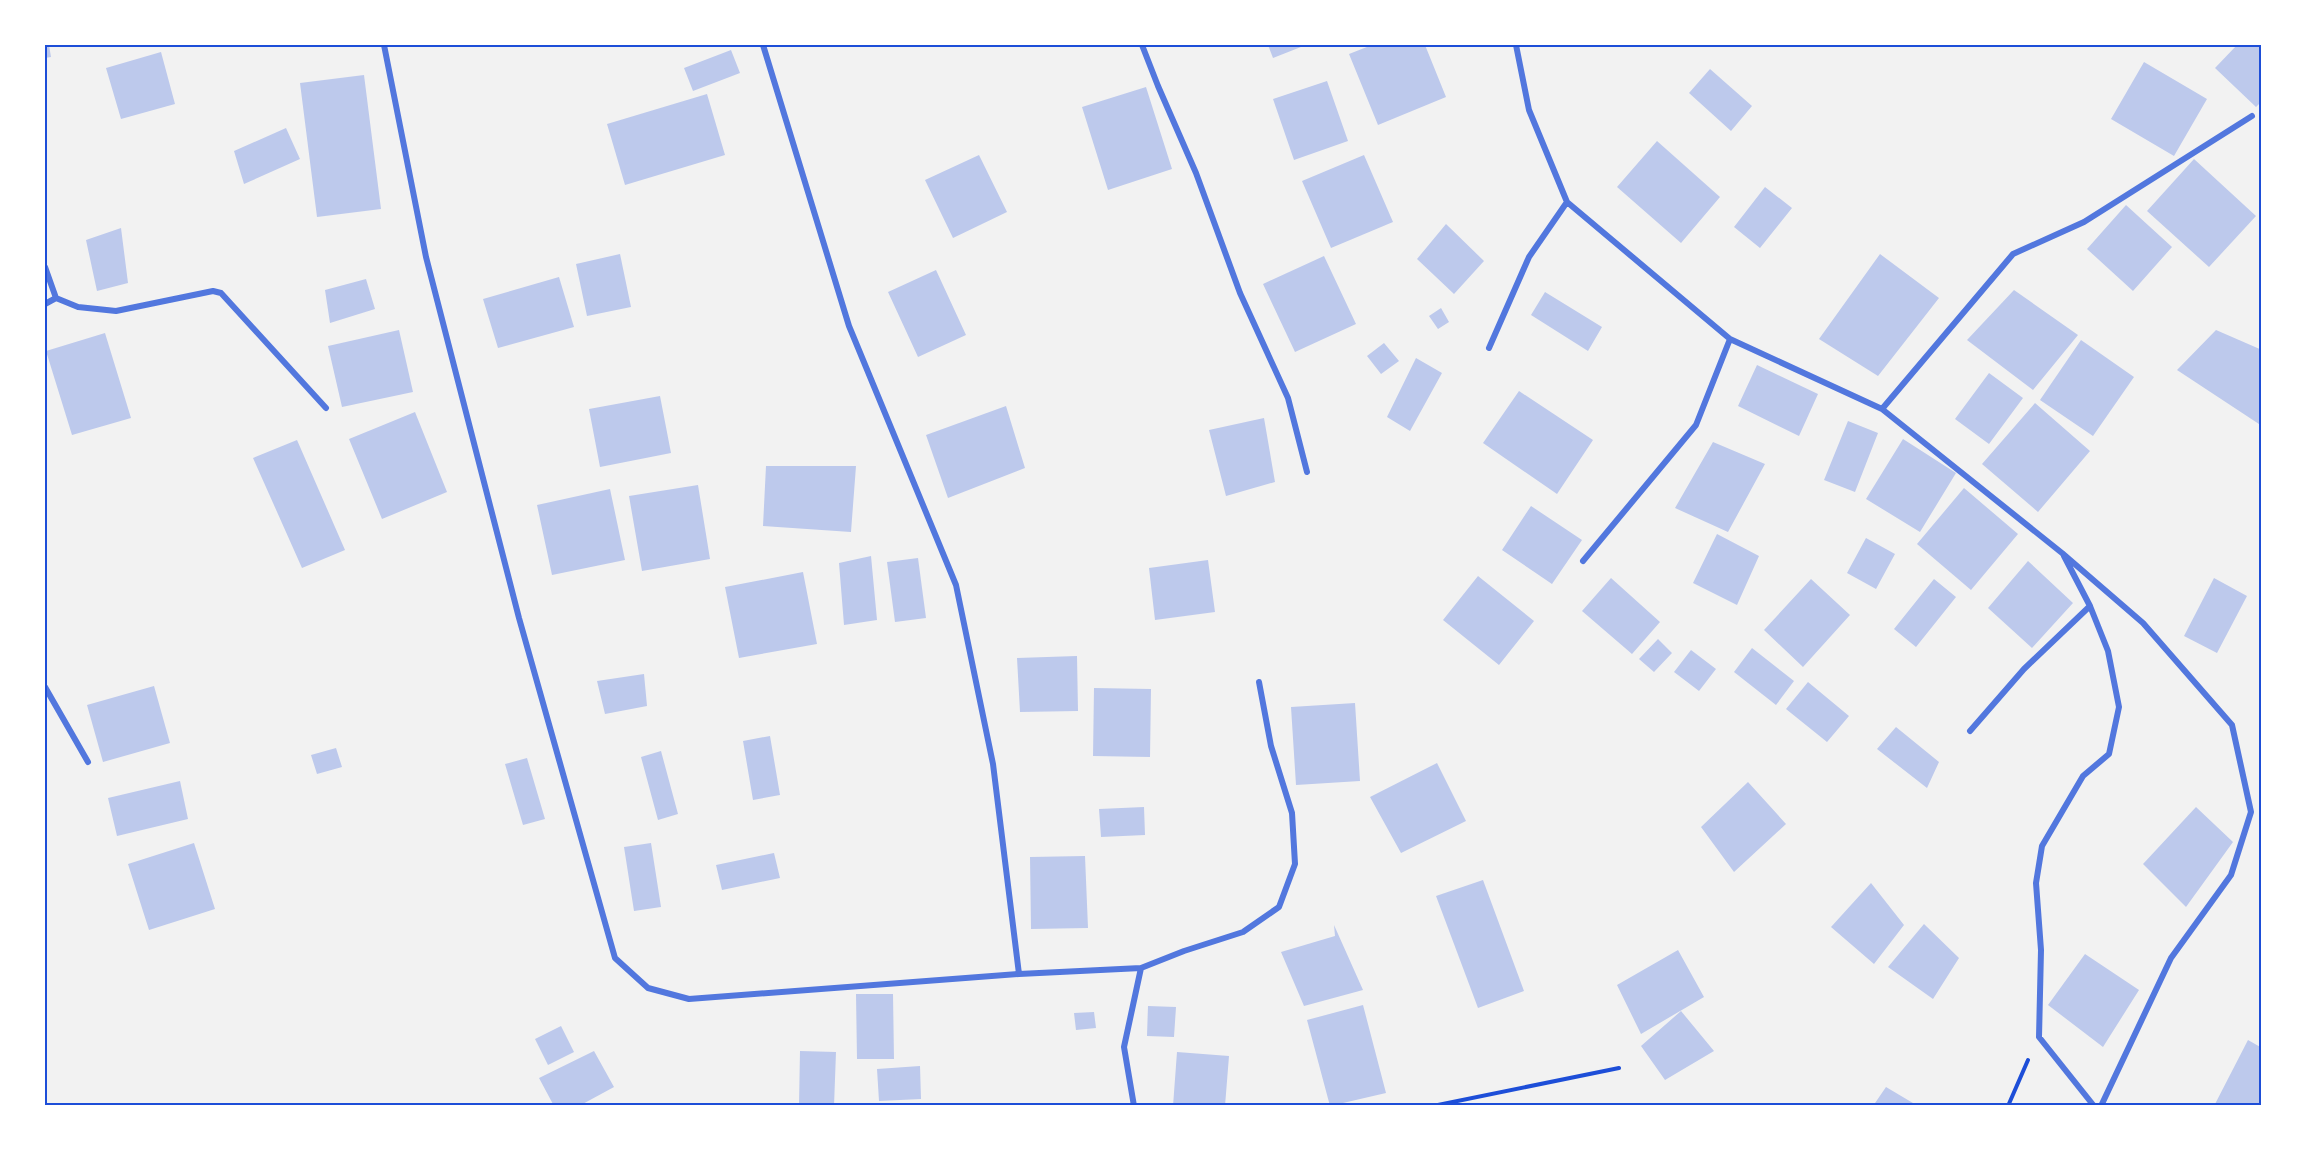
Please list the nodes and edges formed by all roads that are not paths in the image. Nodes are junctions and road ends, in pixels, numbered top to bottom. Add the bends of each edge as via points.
1 (384, 45) edge
2 (762, 45) edge
3 (1142, 45) edge
4 (1516, 45) edge
5 (2252, 116) dead end
6 (1567, 202) junction
7 (45, 267) edge
8 (56, 298) junction
9 (45, 304) edge
10 (1730, 339) junction
11 (1489, 348) dead end
12 (326, 408) dead end
13 (1882, 408) junction
14 (1307, 472) dead end
15 (2062, 553) junction
16 (1583, 561) dead end
17 (2090, 606) junction
18 (1260, 682) dead end
19 (45, 687) edge
20 (1970, 731) dead end
21 (88, 762) dead end
22 (1141, 968) junction
23 (1019, 974) junction
24 (1134, 1106) edge
25 (2094, 1106) edge
26 (2100, 1106) edge

1 - 23 street via 426,257 519,618 615,958 648,988 689,999
2 - 23 street via 849,326 956,585 993,764
3 - 14 street via 1196,173 1240,293 1288,398
4 - 6 street via 1529,110
5 - 13 street via 2084,222 2013,254
6 - 10 street
6 - 11 street via 1529,257
7 - 8 street
8 - 9 street
8 - 12 street via 78,306 116,311 213,291 221,293
10 - 13 street
10 - 16 street via 1696,425
13 - 15 street
15 - 17 street
15 - 26 street via 2143,623 2232,725 2251,812 2231,875 2171,958
17 - 20 street via 2024,669
17 - 25 street via 2108,651 2119,707 2109,754 2083,776 2042,846 2037,883 2041,950 2039,1037
18 - 22 street via 1272,746 1292,813 1295,864 1279,908 1243,933
19 - 21 street
22 - 23 street
22 - 24 street via 1124,1047

